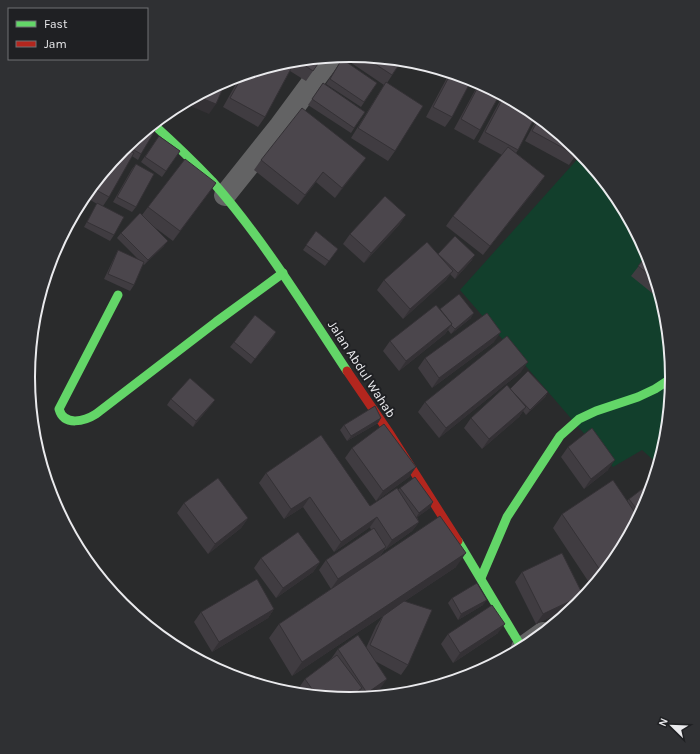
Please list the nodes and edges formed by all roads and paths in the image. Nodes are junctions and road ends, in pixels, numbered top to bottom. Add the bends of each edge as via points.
1 (326, 63) edge
2 (157, 128) edge
3 (225, 195) junction
4 (283, 273) junction
5 (118, 295) dead end
6 (665, 383) edge
7 (481, 578) junction
8 (519, 643) edge

1 - 3 street
2 - 3 street, Jalan Abdul Wahab
3 - 4 street, Jalan Abdul Wahab
4 - 5 street via 220,318 137,385 92,416 83,421 69,420 62,417 59,409
4 - 7 street, Jalan Abdul Wahab
6 - 7 street via 638,397 579,418 560,436 507,517
7 - 8 street, Jalan Abdul Wahab

